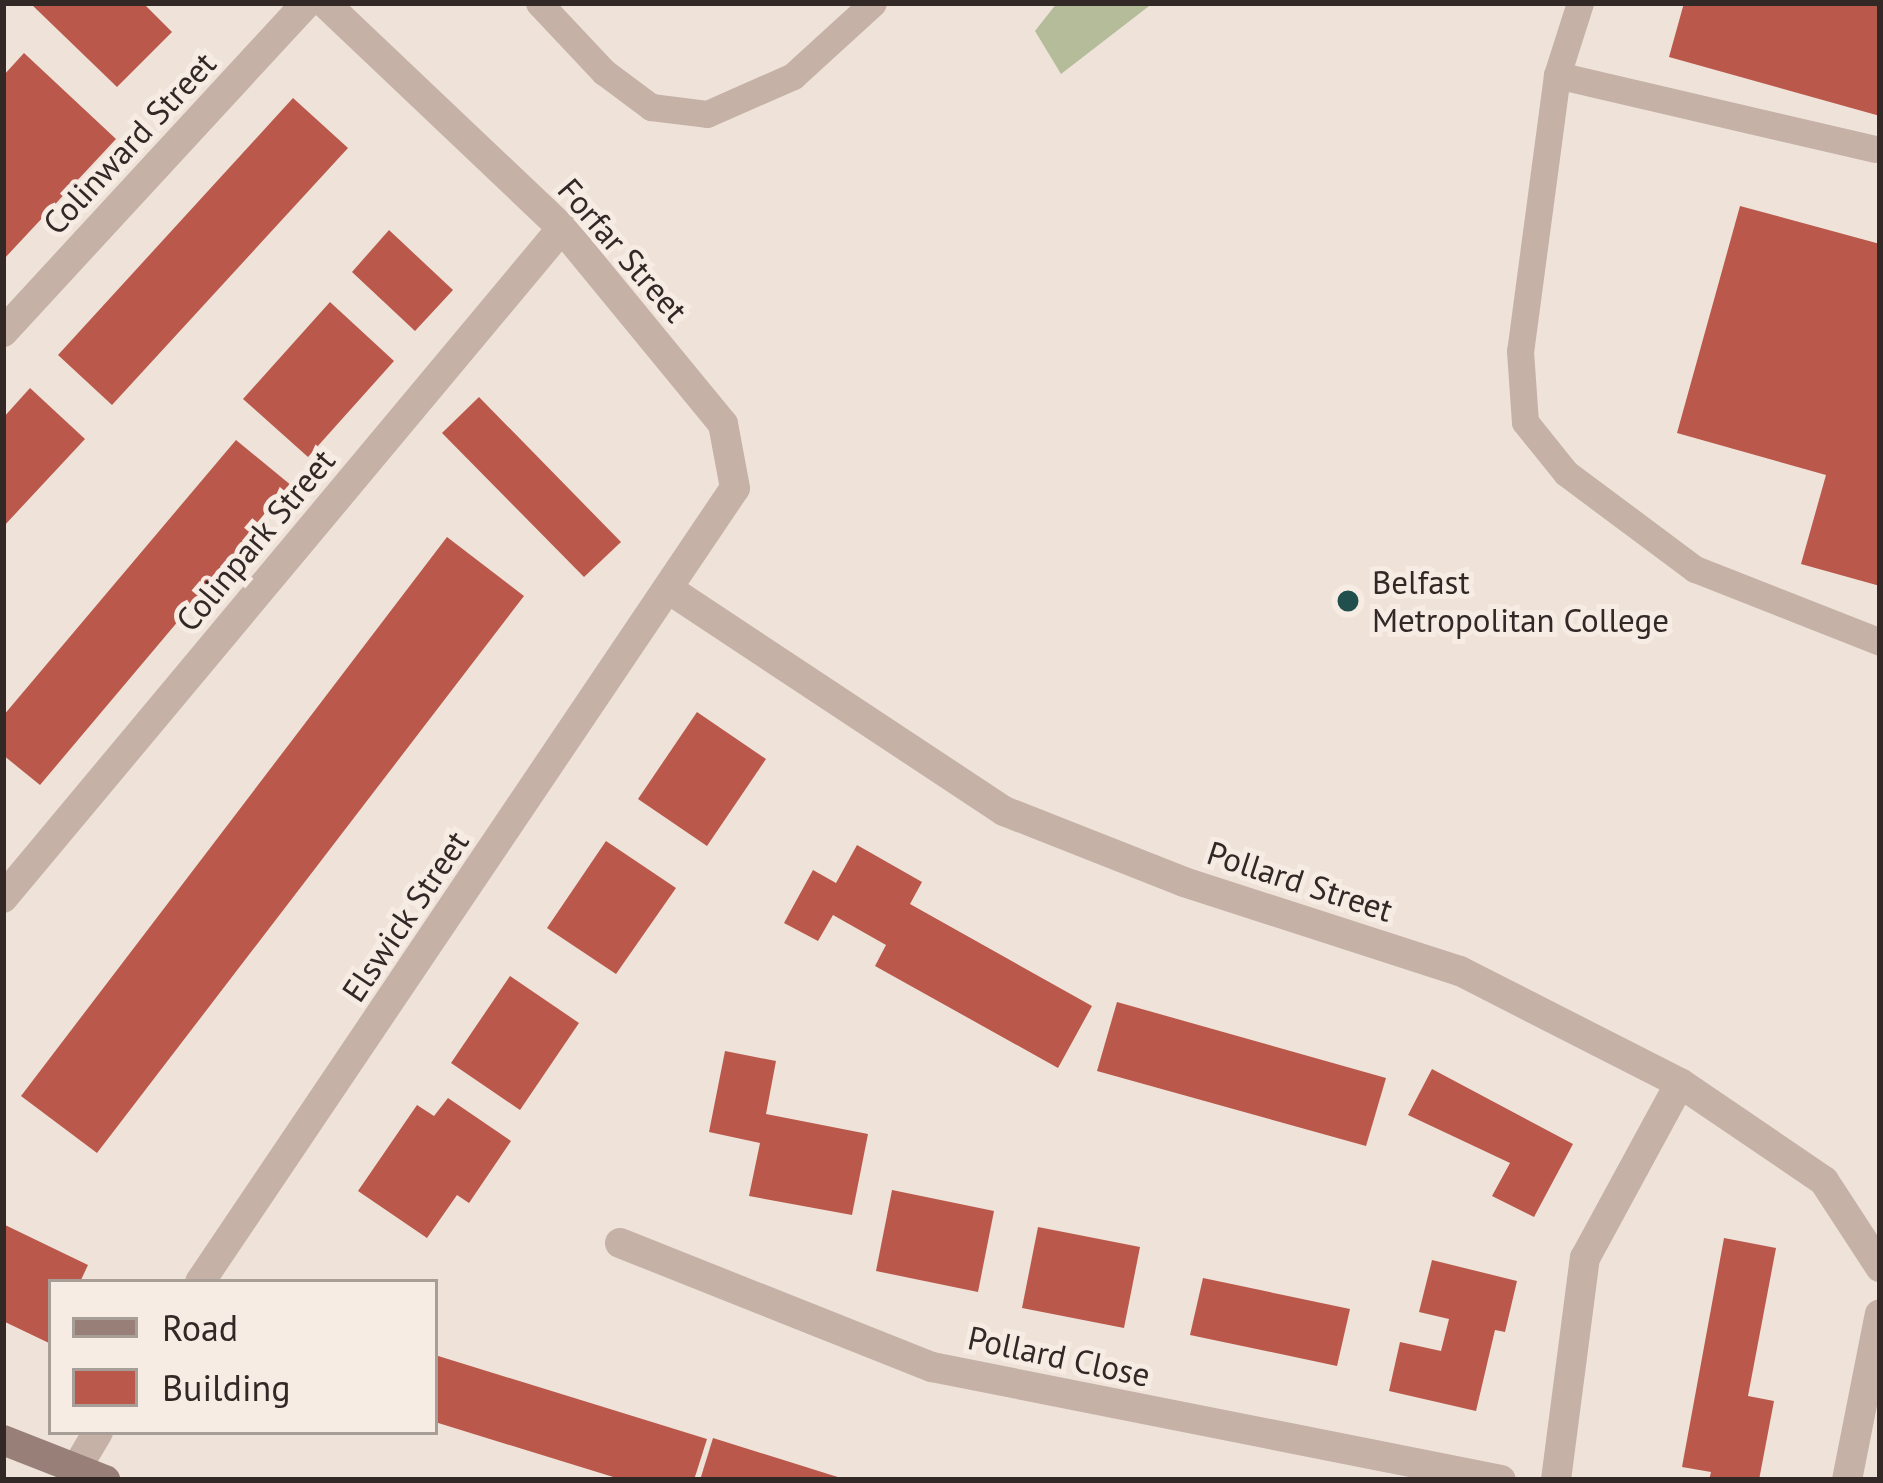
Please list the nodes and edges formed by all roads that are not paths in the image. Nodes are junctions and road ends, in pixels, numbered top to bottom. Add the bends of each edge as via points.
1 (307, 3) edge
2 (325, 3) edge
3 (539, 3) edge
4 (874, 3) edge
5 (1580, 3) edge
6 (1557, 74) junction
7 (1874, 149) dead end
8 (562, 228) junction
9 (3, 332) edge
10 (670, 590) junction
11 (1880, 642) edge
12 (3, 898) edge
13 (1680, 1083) junction
14 (620, 1243) dead end
15 (1880, 1268) edge
16 (202, 1279) edge
17 (1880, 1314) edge
18 (98, 1435) edge
19 (3, 1440) edge
20 (91, 1475) edge
21 (1501, 1480) edge
22 (1556, 1480) edge
23 (1847, 1480) edge

1 - 9 street, Colinward Street
2 - 8 street, Forfar Street
3 - 4 lane via 604,72 651,107 707,114 770,91
5 - 6 lane
6 - 7 lane
6 - 11 lane via 1520,351 1525,422 1566,473 1695,569
8 - 10 street, Forfar Street via 723,424 735,488
8 - 12 street, Colinpark Street
10 - 13 street, Pollard Street via 1004,811 1184,881 1460,971
10 - 16 street, Elswick Street
13 - 15 street, Pollard Street via 1824,1181
13 - 22 street via 1585,1258
14 - 21 street, Pollard Close via 932,1367
17 - 23 street
18 - 20 street
19 - 20 main road

